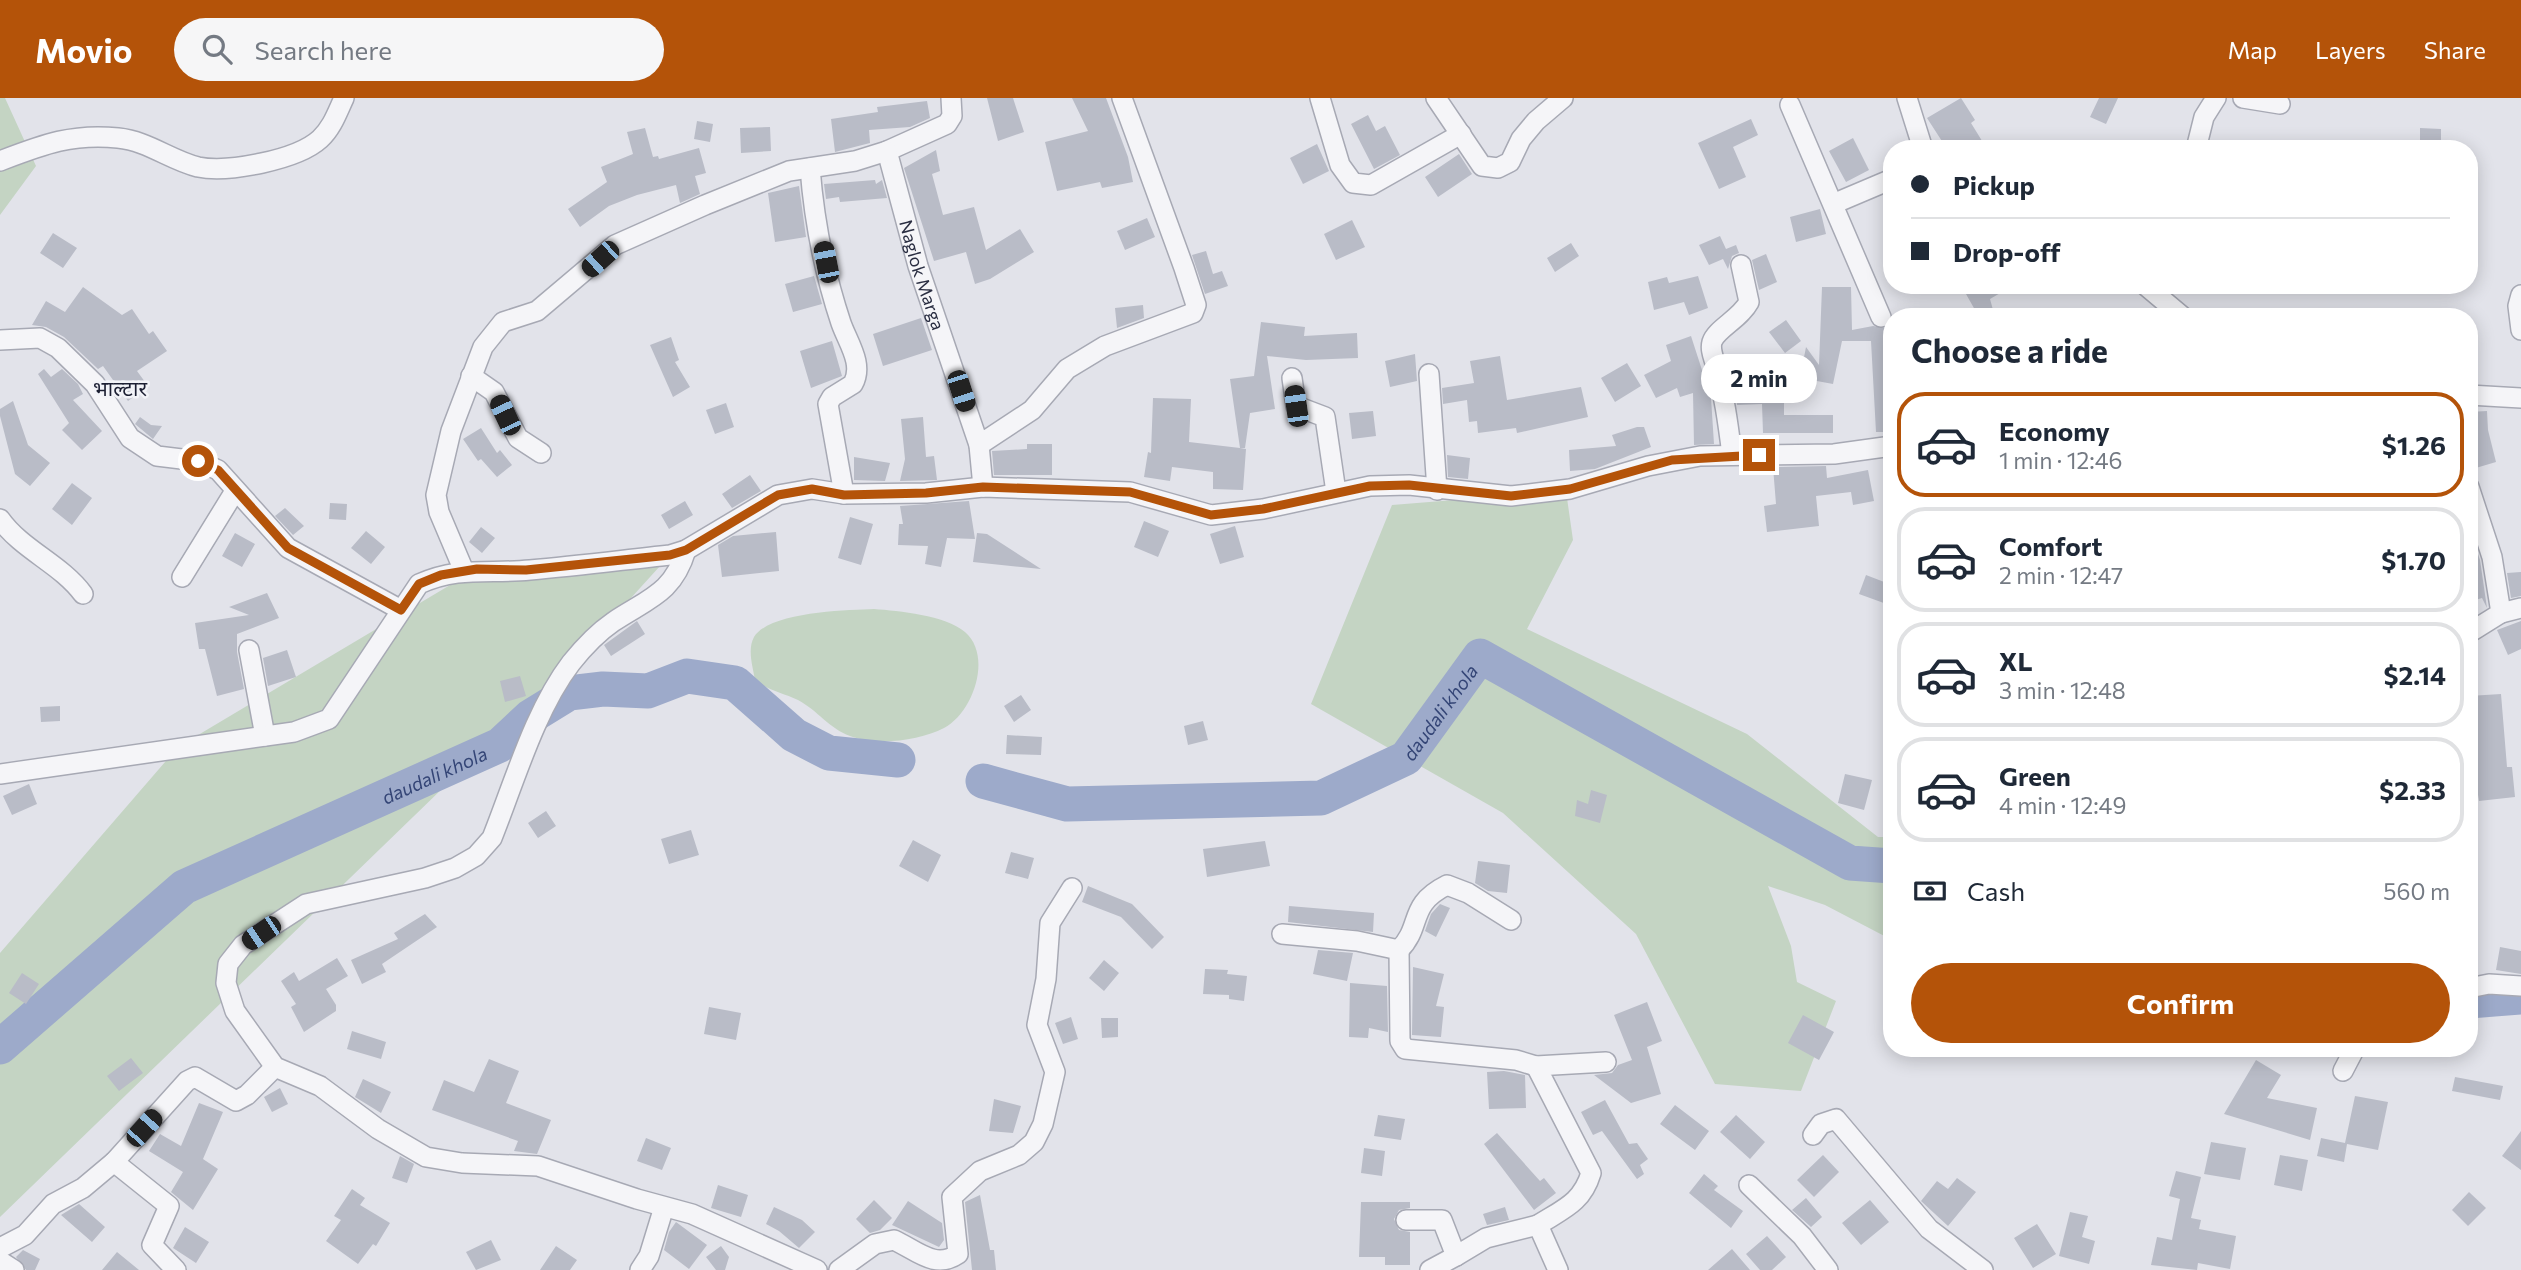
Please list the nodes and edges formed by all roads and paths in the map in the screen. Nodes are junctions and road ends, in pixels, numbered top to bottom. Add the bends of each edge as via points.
1 (344, 98) edge
2 (951, 98) edge
3 (1122, 98) edge
4 (1320, 98) edge
5 (1436, 98) edge
6 (1563, 98) edge
7 (1907, 98) edge
8 (2216, 98) edge
9 (2243, 98) edge
10 (2280, 104) dead end
11 (1790, 105) dead end
12 (1461, 134) junction
13 (1920, 140) edge
14 (2198, 140) edge
15 (887, 151) junction
16 (0, 161) edge
17 (810, 169) junction
18 (1883, 182) edge
19 (1833, 204) junction
20 (1741, 265) dead end
21 (2156, 294) edge
22 (2521, 296) edge
23 (2172, 308) edge
24 (1881, 317) dead end
25 (2521, 330) edge
26 (0, 340) edge
27 (1429, 374) dead end
28 (471, 376) junction
29 (1292, 379) dead end
30 (2478, 396) edge
31 (2521, 398) edge
32 (979, 445) junction
33 (1883, 447) edge
34 (541, 453) dead end
35 (1732, 455) junction
36 (983, 487) junction
37 (1437, 490) junction
38 (236, 491) junction
39 (1336, 492) junction
40 (844, 495) junction
41 (2478, 515) edge
42 (0, 519) edge
43 (686, 550) junction
44 (464, 571) junction
45 (182, 577) dead end
46 (83, 594) dead end
47 (2521, 608) edge
48 (401, 610) junction
49 (2501, 612) junction
50 (2478, 630) edge
51 (248, 650) dead end
52 (264, 736) junction
53 (0, 774) edge
54 (1072, 888) dead end
55 (1510, 920) dead end
56 (1282, 934) dead end
57 (1399, 950) junction
58 (2478, 986) edge
59 (2521, 986) edge
60 (2350, 1057) edge
61 (1606, 1062) dead end
62 (1536, 1066) junction
63 (275, 1068) junction
64 (2343, 1071) dead end
65 (1813, 1135) dead end
66 (114, 1162) junction
67 (1749, 1185) dead end
68 (664, 1207) junction
69 (1406, 1220) dead end
70 (1538, 1225) junction
71 (0, 1248) edge
72 (1456, 1256) junction
73 (0, 1261) edge
74 (15, 1270) edge
75 (176, 1270) edge
76 (640, 1270) edge
77 (817, 1270) edge
78 (839, 1270) edge
79 (1430, 1270) edge
80 (1558, 1270) edge
81 (1829, 1270) edge
82 (1983, 1270) edge

1 - 16 street via 321,138 302,152 225,169 198,167 144,143 87,136 56,140
2 - 15 street via 952,116 947,124
3 - 32 street via 1184,268 1196,305 1193,313 1105,346 1067,369 1032,410
4 - 12 street via 1340,165 1353,183 1371,185
5 - 12 street
6 - 12 street via 1536,121 1510,162 1498,169 1482,166
7 - 13 street
8 - 14 street via 2204,117
9 - 10 street
11 - 19 street
15 - 17 street
15 - 32 street, Naglok Marga via 918,266
17 - 28 street via 789,171 615,245 537,311 503,322 483,346
17 - 40 street via 813,207 840,321 858,367 853,384 828,404
18 - 19 street
19 - 24 street
20 - 35 street via 1749,302 1742,315 1712,342
21 - 23 street
22 - 25 street
26 - 38 street via 40,338 58,348 95,384 130,438 158,456 198,461 218,470
27 - 37 street
28 - 34 street via 494,392 518,438
28 - 44 street via 451,431 436,495
29 - 39 street via 1296,406 1325,417
30 - 31 street
32 - 36 street, Naglok Marga
33 - 35 street via 1834,454
35 - 37 street via 1672,460 1570,489 1511,496
36 - 39 street via 1130,492 1211,515 1263,509
36 - 40 street
37 - 39 street via 1409,485
38 - 45 street
38 - 48 street via 288,548
40 - 43 street via 812,489 778,495
41 - 49 street via 2492,558
42 - 46 street via 41,557 69,575
43 - 44 street via 539,569
43 - 63 street via 677,576 649,603 597,634 572,663 548,703 492,838 476,856 425,878 306,904 243,945 228,964 226,983 235,1011
44 - 48 street via 419,584
47 - 49 street
48 - 52 street via 329,719 294,732
49 - 50 street
51 - 52 street
52 - 53 street
54 - 78 street via 1050,923 1037,1025 1055,1072 1034,1142 1018,1155 980,1171 952,1197 959,1245 958,1254 949,1261 929,1260 894,1240 875,1244
55 - 57 street via 1447,885 1420,905
56 - 57 street
57 - 62 street via 1400,1041 1405,1049
58 - 59 street
60 - 64 street
61 - 62 street
62 - 70 street via 1591,1173 1586,1190 1574,1203
63 - 66 street via 236,1101 203,1079 187,1081
63 - 68 street via 320,1086 426,1157 462,1164 538,1166
65 - 82 street via 1821,1124 1836,1119 1929,1229
66 - 71 street via 83,1188 53,1204 25,1235
66 - 75 street via 169,1206 152,1245
67 - 81 street via 1802,1236
68 - 76 street
68 - 77 street via 692,1214
69 - 72 street via 1442,1220
70 - 72 street via 1486,1238
70 - 80 street
72 - 79 street
73 - 74 street

